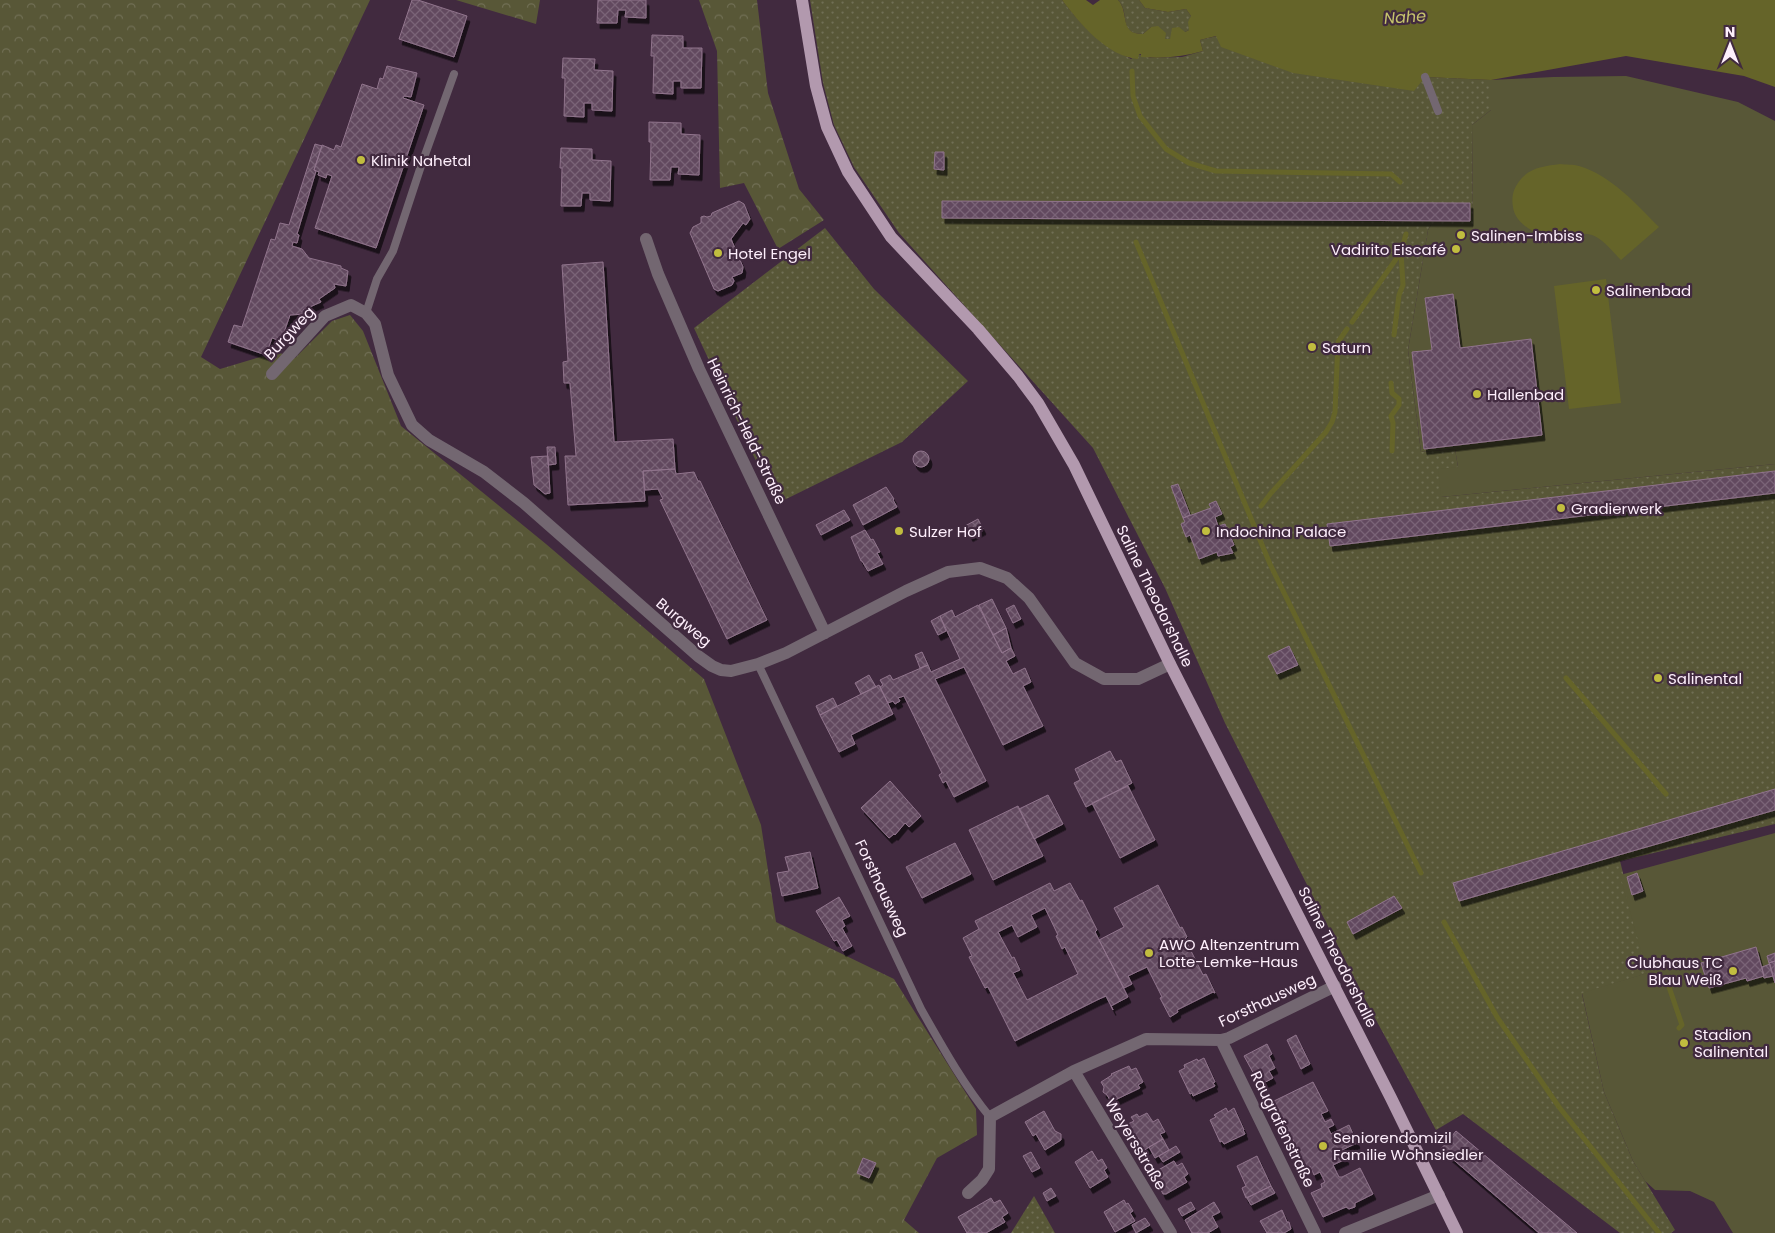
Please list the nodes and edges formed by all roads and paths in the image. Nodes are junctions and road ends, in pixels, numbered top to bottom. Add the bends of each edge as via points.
1 (802, 0) edge
2 (454, 74) dead end
3 (1425, 77) dead end
4 (1438, 111) dead end
5 (646, 239) dead end
6 (366, 313) junction
7 (272, 374) dead end
8 (826, 633) junction
9 (758, 664) junction
10 (1170, 664) junction
11 (1335, 986) junction
12 (1221, 1040) junction
13 (1074, 1071) junction
14 (990, 1116) junction
15 (968, 1193) dead end
16 (1439, 1195) junction
17 (1170, 1233) edge
18 (1315, 1233) edge
19 (1346, 1233) edge
20 (1457, 1233) edge

1 - 10 main road, Saline Theodorshalle via 816,86 827,127 848,172 891,237 978,329 1038,403 1074,465
2 - 6 lane via 393,251 377,280
3 - 4 lane
5 - 8 street, Heinrich-Held-Straße via 699,369
6 - 7 street, Burgweg via 351,305 325,316
6 - 9 street, Burgweg via 375,324 388,375 412,425 429,440 484,472 524,503 656,621 712,666 731,671
8 - 9 street, Burgweg
8 - 10 street, Burgweg via 948,572 980,568 1008,578 1029,598 1075,663 1104,679 1138,679
9 - 14 lane, Forsthausweg via 921,1009 975,1099
10 - 11 main road, Saline Theodorshalle
11 - 12 street, Forsthausweg
11 - 16 main road, Saline Theodorshalle
12 - 13 street, Forsthausweg via 1146,1038
12 - 18 street, Raugrafenstraße
13 - 14 street, Forsthausweg
13 - 17 street, Weyersstraße
14 - 15 street via 989,1169
16 - 19 street
16 - 20 main road, Saline Theodorshalle

